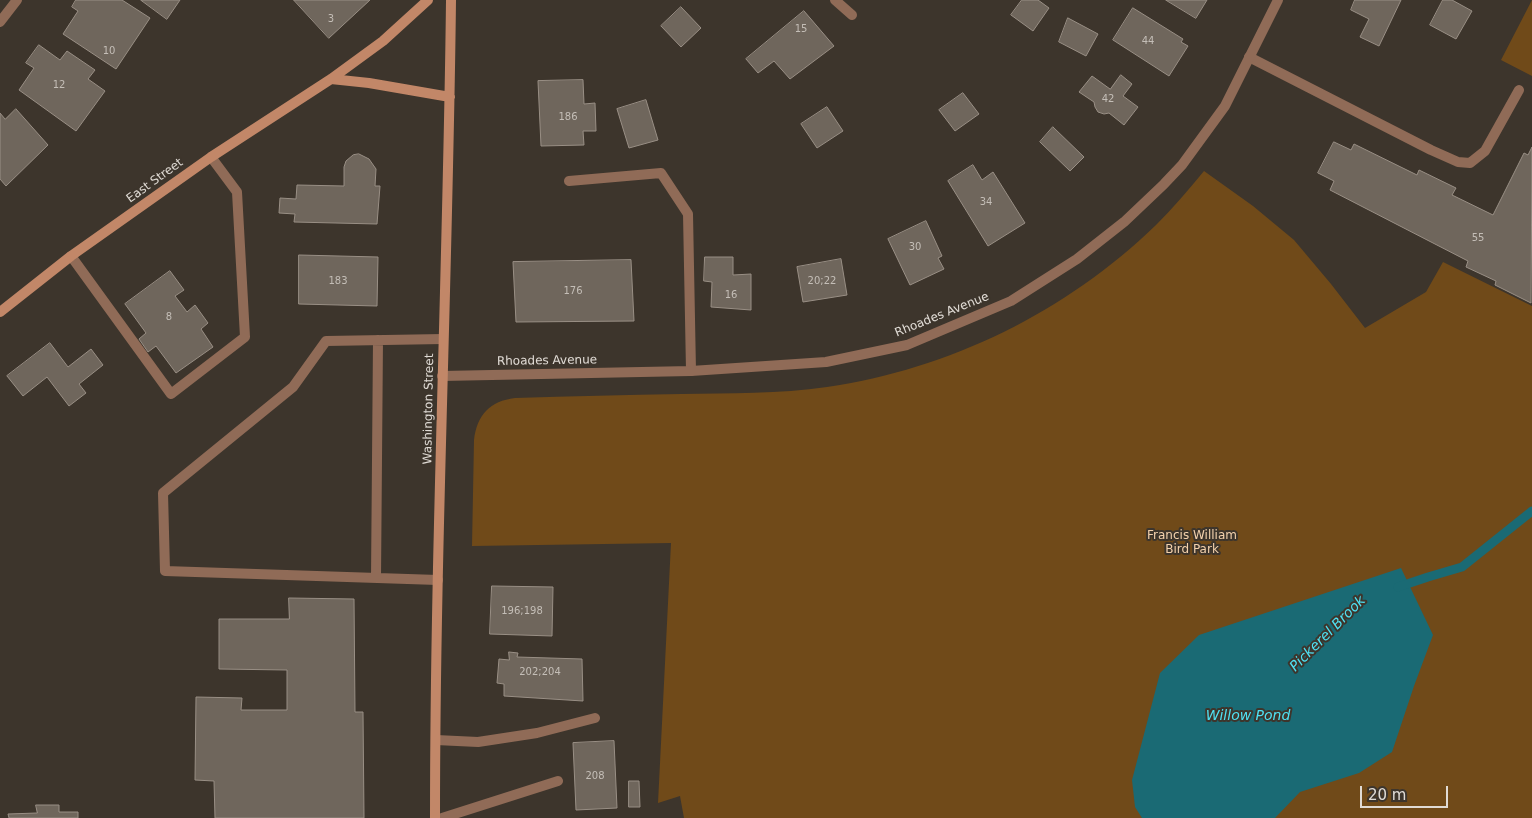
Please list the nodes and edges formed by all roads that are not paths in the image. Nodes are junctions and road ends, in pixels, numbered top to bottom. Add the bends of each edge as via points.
1 (18, 0) edge
2 (428, 0) edge
3 (451, 0) edge
4 (835, 0) edge
5 (1278, 0) edge
6 (852, 15) dead end
7 (0, 22) edge
8 (1249, 57) junction
9 (331, 80) junction
10 (1519, 90) dead end
11 (450, 97) junction
12 (210, 157) junction
13 (569, 181) dead end
14 (71, 256) junction
15 (0, 312) edge
16 (443, 339) junction
17 (378, 340) junction
18 (691, 371) junction
19 (442, 376) junction
20 (376, 578) junction
21 (438, 580) junction
22 (595, 718) dead end
23 (436, 740) junction
24 (558, 781) dead end
25 (435, 818) edge
26 (442, 818) edge

1 - 7 street
2 - 9 main road, East Street via 383,42
3 - 11 main road, Washington Street
4 - 6 street
5 - 8 street, Rhoades Avenue
8 - 10 street via 1458,162 1470,162 1485,151
8 - 18 street, Rhoades Avenue via 1225,106 1164,184 1124,222 1077,259 1011,301 907,345 826,362
9 - 11 main road
9 - 12 main road, East Street
11 - 16 main road, Washington Street
12 - 14 main road, East Street
12 - 14 street via 237,192 245,337 171,394
13 - 18 street via 661,173 688,214
14 - 15 main road, East Street
16 - 17 street
16 - 19 main road, Washington Street
17 - 20 street
17 - 20 street via 326,341 293,387 163,493 165,571
18 - 19 street, Rhoades Avenue
19 - 21 main road, Washington Street
20 - 21 street
21 - 23 main road, Washington Street
22 - 23 street via 537,733 478,742
23 - 25 main road, Washington Street
24 - 26 street

